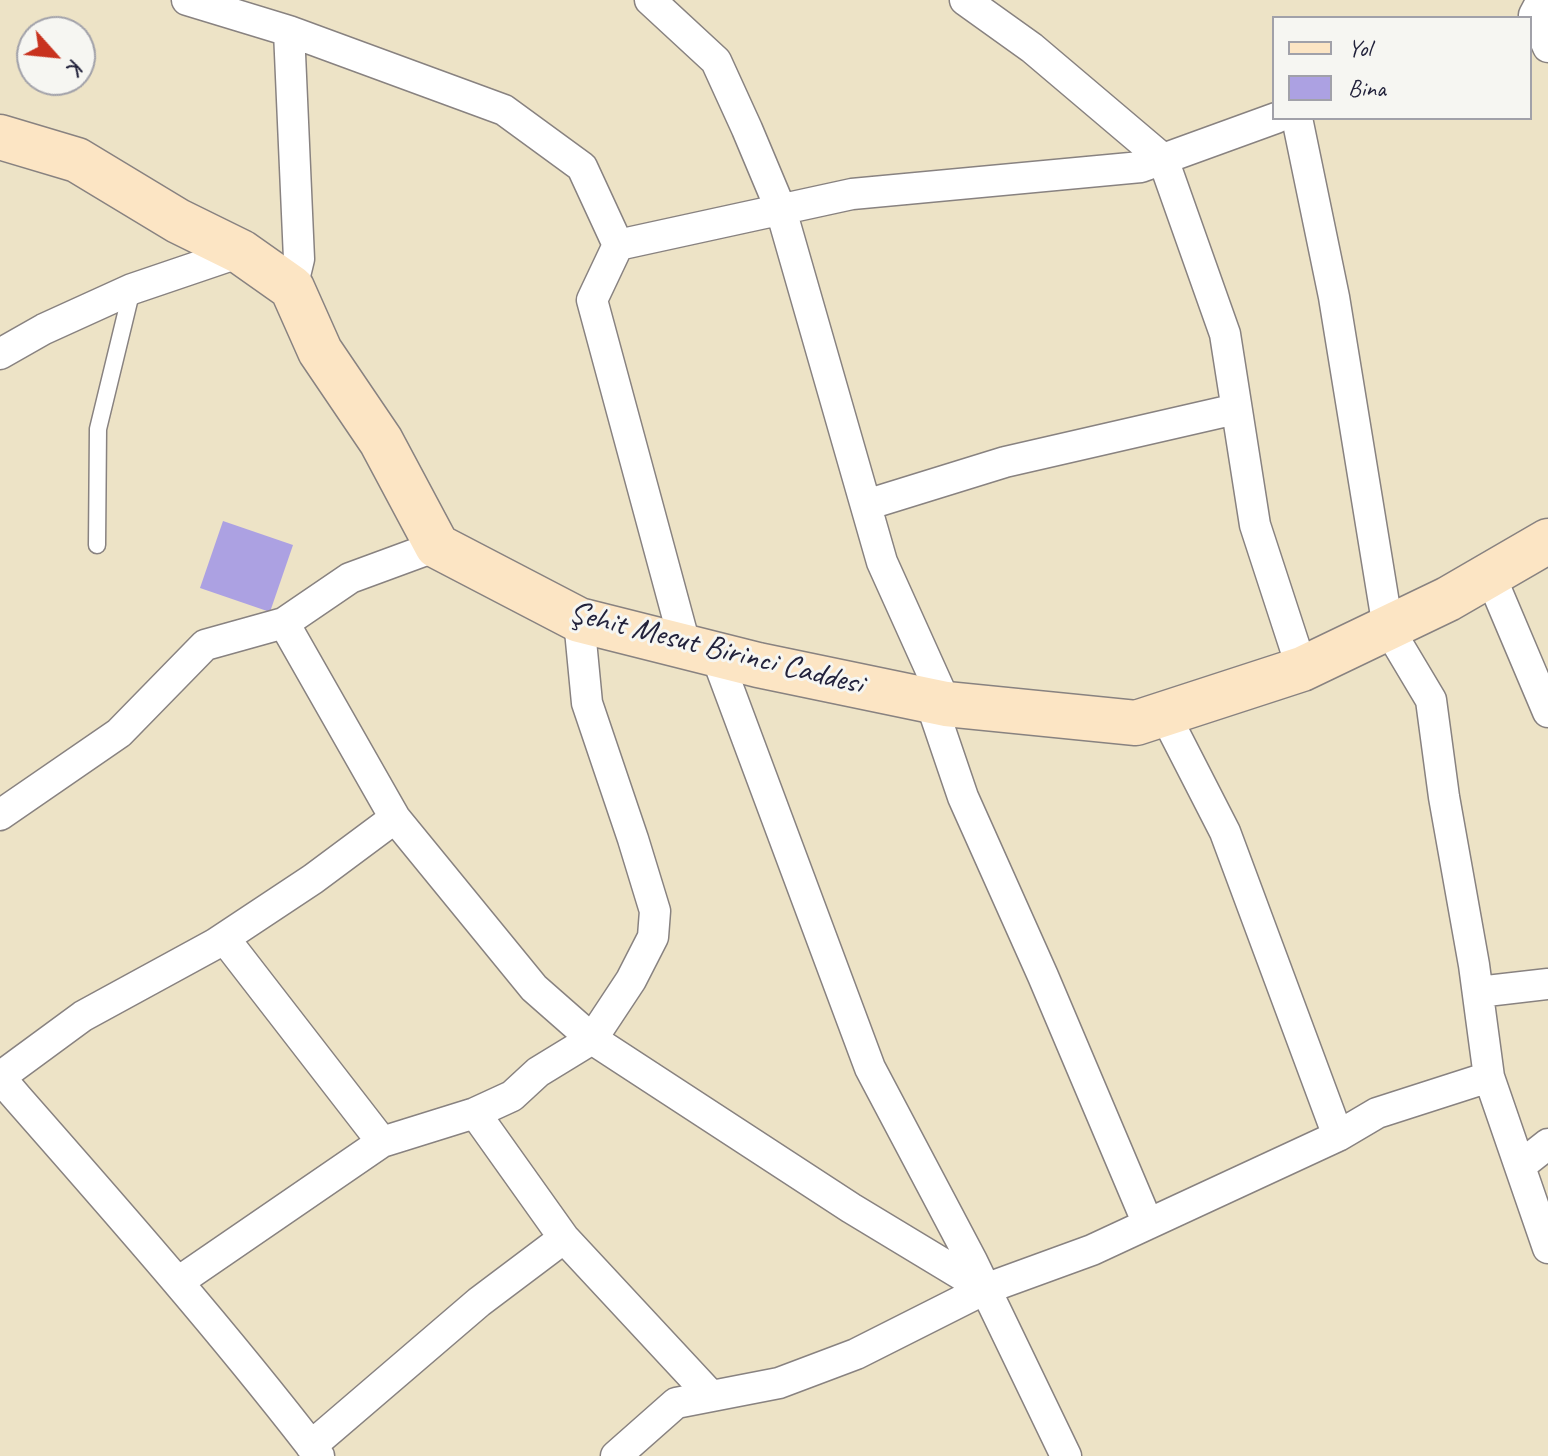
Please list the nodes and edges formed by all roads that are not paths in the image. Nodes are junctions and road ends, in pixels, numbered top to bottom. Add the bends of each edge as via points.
1 (187, 0) edge
2 (650, 0) edge
3 (965, 0) edge
4 (1530, 8) edge
5 (289, 31) junction
6 (1548, 47) edge
7 (1272, 119) edge
8 (1297, 120) edge
9 (0, 137) edge
10 (1163, 159) junction
11 (781, 210) junction
12 (618, 245) junction
13 (241, 252) junction
14 (292, 288) junction
15 (132, 289) junction
16 (0, 354) edge
17 (1236, 409) junction
18 (866, 505) junction
19 (1548, 541) edge
20 (97, 545) dead end
21 (437, 546) junction
22 (1490, 575) junction
23 (579, 620) junction
24 (284, 623) junction
25 (1388, 628) junction
26 (701, 652) junction
27 (1302, 669) junction
28 (938, 702) junction
29 (1548, 712) edge
30 (1164, 713) junction
31 (0, 815) edge
32 (395, 818) junction
33 (224, 938) junction
34 (1548, 984) edge
35 (1478, 992) junction
36 (592, 1039) junction
37 (1489, 1077) junction
38 (0, 1078) edge
39 (475, 1113) junction
40 (1338, 1136) junction
41 (382, 1142) junction
42 (1548, 1144) edge
43 (1520, 1166) junction
44 (1148, 1224) junction
45 (564, 1238) junction
46 (1548, 1248) edge
47 (178, 1282) junction
48 (985, 1289) junction
49 (711, 1396) junction
50 (315, 1451) edge
51 (616, 1456) edge
52 (1066, 1456) edge

1 - 5 street
2 - 11 street via 716,61
3 - 10 street via 1032,48
4 - 6 street
5 - 12 street via 504,110 582,167
5 - 14 street via 299,259
7 - 10 street
8 - 25 street via 1334,297
9 - 13 main road via 77,160
10 - 11 street via 1141,167 852,194
10 - 17 street via 1225,334
11 - 12 street
11 - 18 street
12 - 26 street via 592,300
13 - 14 main road
13 - 15 street
14 - 21 main road via 320,351 381,441
15 - 16 street
15 - 20 lane via 98,429
17 - 18 street via 1005,462
17 - 27 street via 1255,525
18 - 28 street via 882,562
19 - 22 main road, Şehit Mesut Birinci Caddesi
21 - 23 main road, Şehit Mesut Birinci Caddesi
21 - 24 street via 350,578
22 - 25 main road, Şehit Mesut Birinci Caddesi
22 - 29 street
23 - 26 main road, Şehit Mesut Birinci Caddesi
23 - 36 street via 587,703 655,911 653,937
24 - 31 street via 205,645 119,733
24 - 32 street
25 - 27 main road, Şehit Mesut Birinci Caddesi
25 - 35 street via 1431,700
26 - 28 main road, Şehit Mesut Birinci Caddesi
26 - 48 street via 870,1068
27 - 30 main road, Şehit Mesut Birinci Caddesi
28 - 30 main road, Şehit Mesut Birinci Caddesi via 1136,723
28 - 44 street via 963,797
30 - 40 street via 1225,832
32 - 33 street
32 - 36 street via 534,988
33 - 38 street via 83,1016
33 - 41 street
34 - 35 street
35 - 37 street
36 - 39 street via 538,1072 512,1096
36 - 48 street
37 - 40 street via 1377,1113
37 - 43 street
38 - 47 street
39 - 41 street
39 - 45 street
40 - 44 street
41 - 47 street
42 - 43 street
43 - 46 street
44 - 48 street
45 - 49 street
45 - 50 street via 479,1302
47 - 50 street
48 - 49 street via 856,1354 779,1383
48 - 52 street
49 - 51 street via 676,1403

